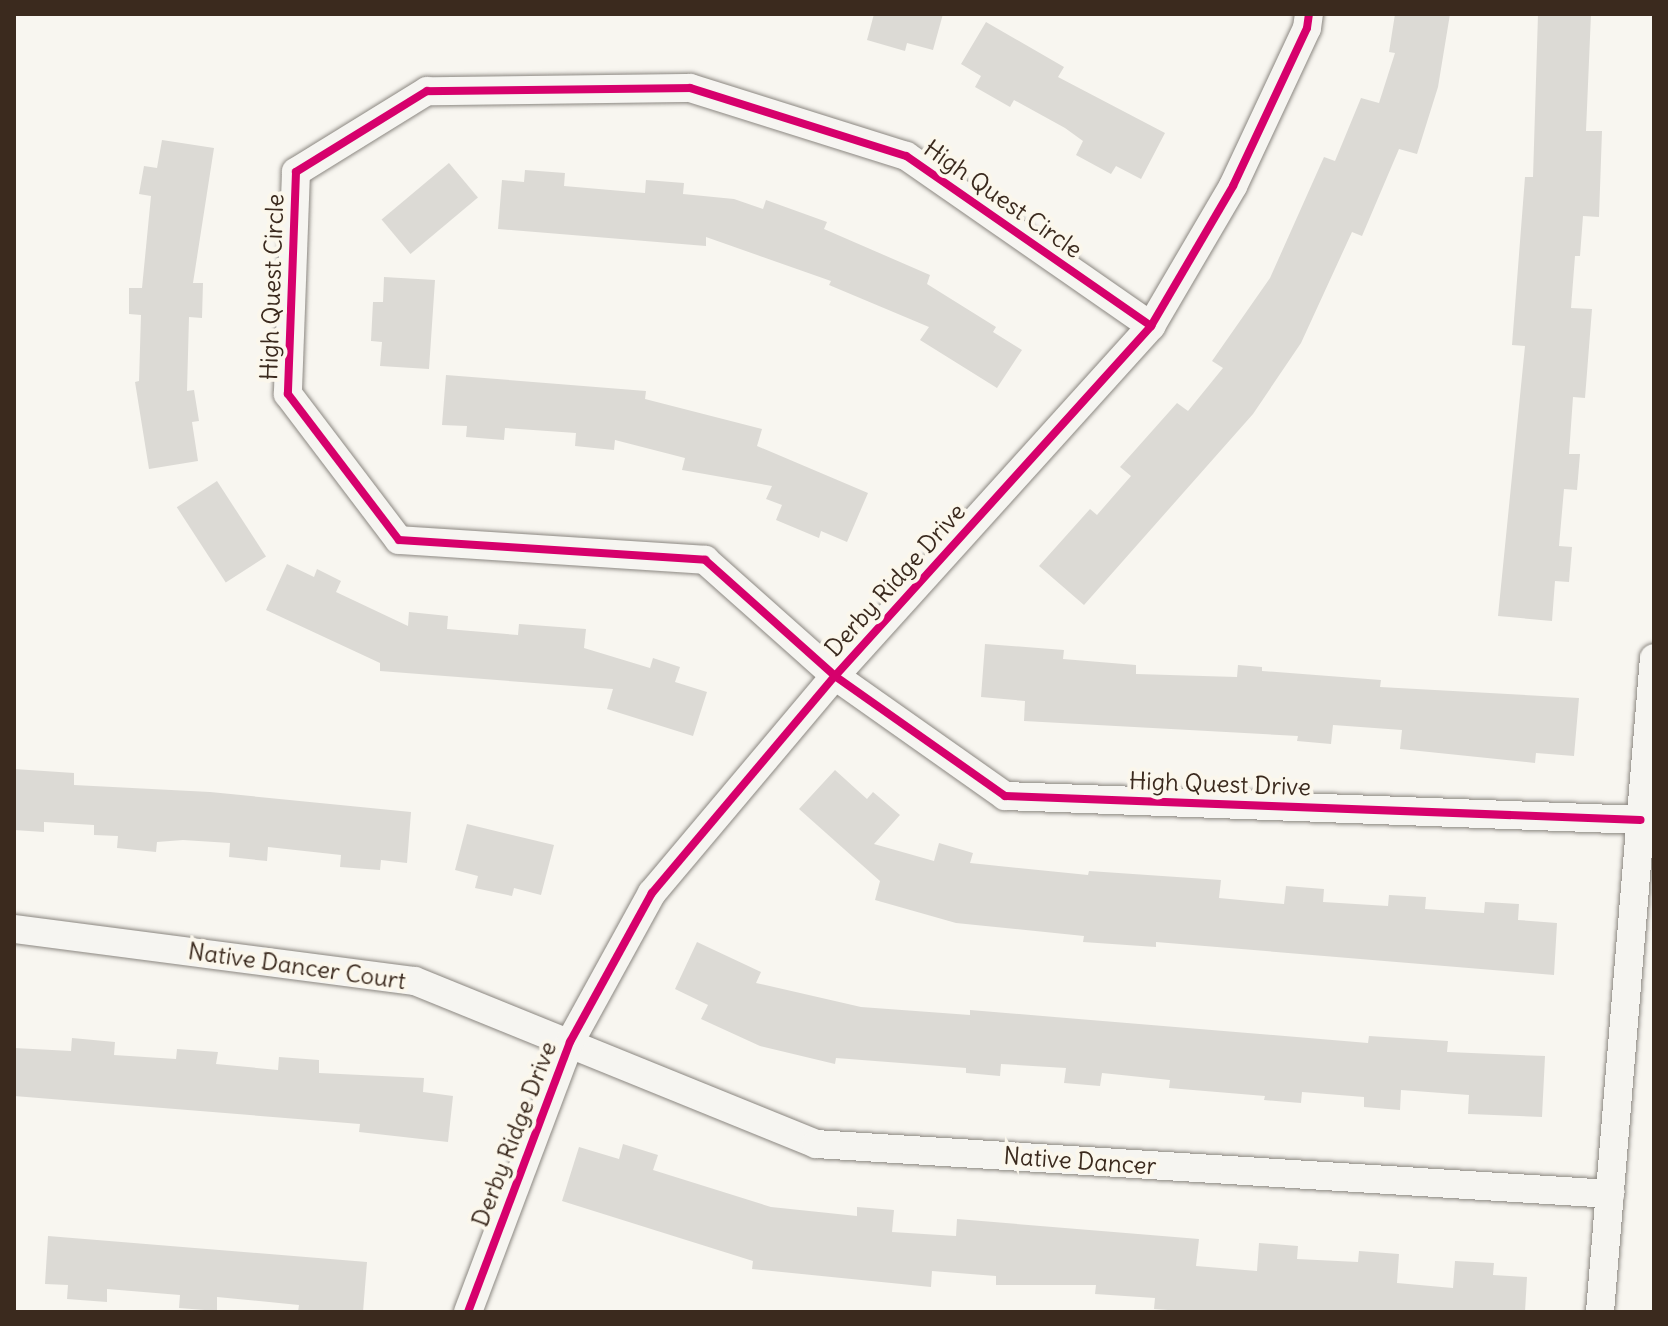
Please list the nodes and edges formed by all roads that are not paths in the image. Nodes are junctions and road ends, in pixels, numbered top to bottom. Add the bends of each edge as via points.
1 (1309, 14) edge
2 (1151, 326) junction
3 (1654, 658) edge
4 (835, 676) junction
5 (1641, 820) junction
6 (14, 929) edge
7 (570, 1042) junction
8 (1610, 1194) junction
9 (468, 1312) edge
10 (1600, 1312) edge

1 - 2 street, Derby Ridge Drive via 1233,186
2 - 4 street, Derby Ridge Drive
2 - 4 street, High Quest Circle via 906,156 690,88 427,91 296,172 288,394 399,540 705,560
3 - 5 street
4 - 5 street, High Quest Drive via 1005,796
4 - 7 street, Derby Ridge Drive via 652,893
5 - 8 street
6 - 7 street, Native Dancer Court via 415,981
7 - 8 street, Native Dancer via 816,1144
7 - 9 street, Derby Ridge Drive
8 - 10 street

